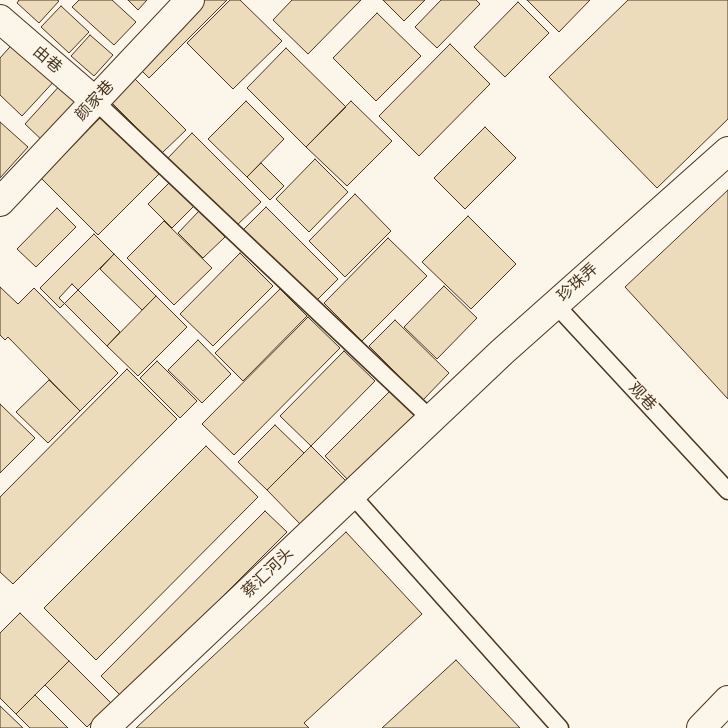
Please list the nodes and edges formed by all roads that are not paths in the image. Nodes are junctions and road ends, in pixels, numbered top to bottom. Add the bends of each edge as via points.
1 (190, 0) edge
2 (0, 19) edge
3 (95, 101) junction
4 (728, 151) edge
5 (0, 202) edge
6 (555, 304) junction
7 (432, 419) junction
8 (728, 491) edge
9 (352, 494) junction
10 (728, 700) edge
11 (105, 728) edge
12 (560, 728) edge
13 (700, 728) edge

1 - 3 street, 颜家巷
2 - 3 street, 由巷
3 - 5 street, 颜家巷
3 - 7 lane
4 - 6 street, 珍珠弄
6 - 7 street, 珍珠弄
6 - 8 lane, 观巷
7 - 9 street, 蔡汇河头
9 - 11 street, 蔡汇河头
9 - 12 lane
10 - 13 street

